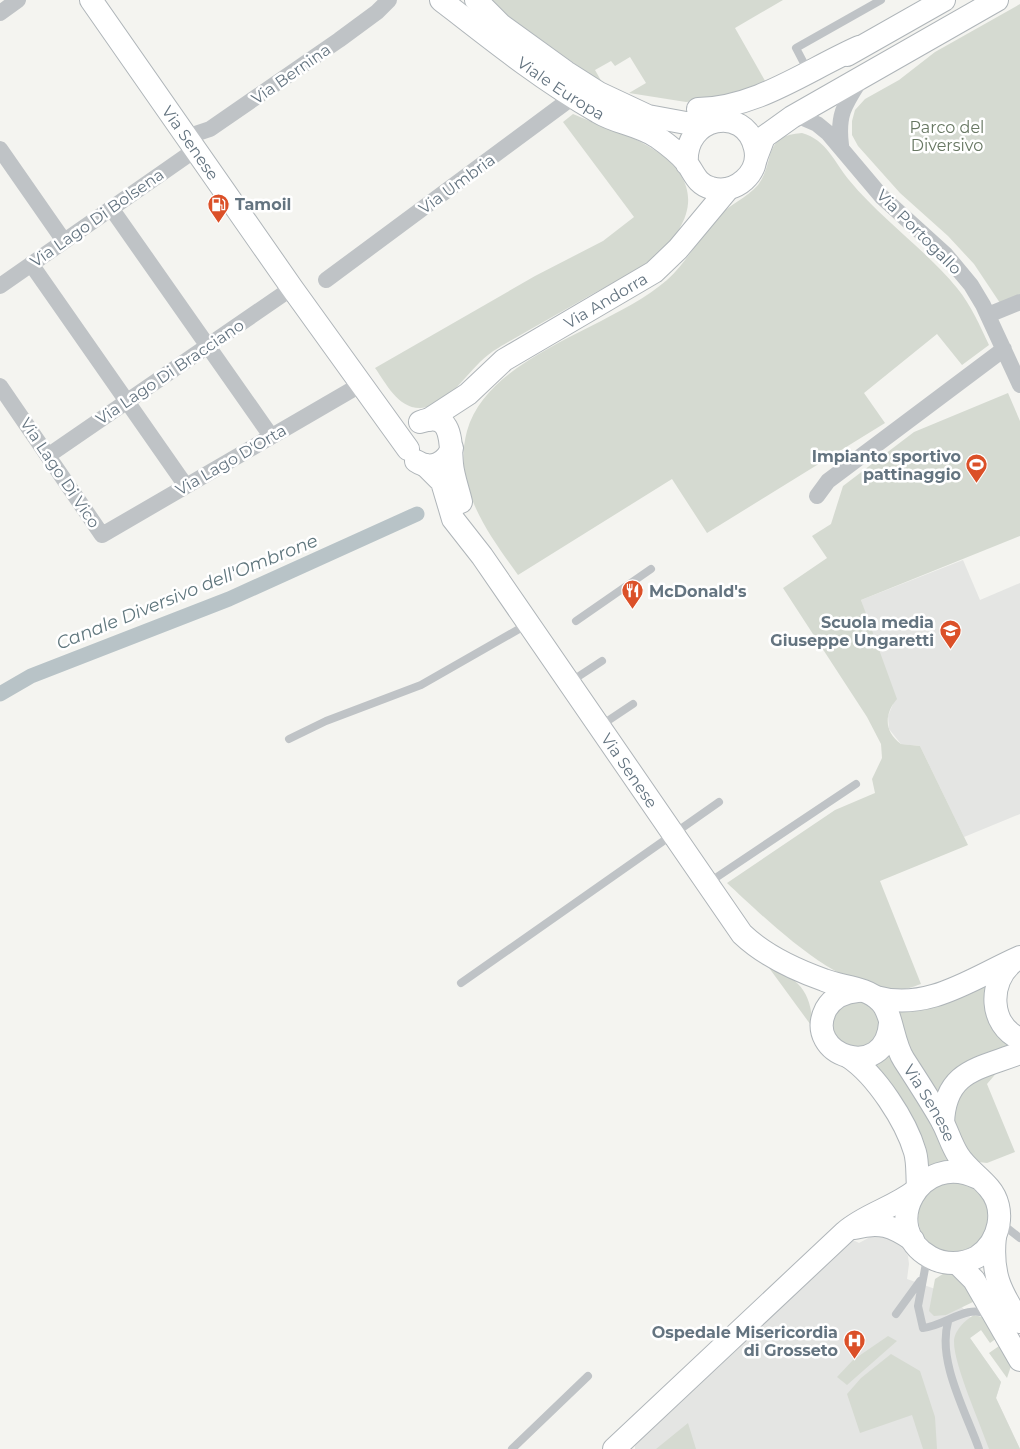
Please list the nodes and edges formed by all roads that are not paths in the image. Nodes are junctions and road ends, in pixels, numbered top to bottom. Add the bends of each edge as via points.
1 (18, 0) edge
2 (91, 0) edge
3 (389, 0) edge
4 (441, 0) edge
5 (476, 0) edge
6 (881, 0) edge
7 (944, 0) edge
8 (997, 0) edge
9 (0, 13) edge
10 (859, 47) junction
11 (808, 71) junction
12 (861, 78) junction
13 (580, 92) junction
14 (612, 98) junction
15 (796, 115) junction
16 (713, 122) junction
17 (190, 144) junction
18 (841, 145) junction
19 (0, 149) edge
20 (756, 158) junction
21 (687, 164) junction
22 (728, 189) junction
23 (111, 208) junction
24 (64, 241) junction
25 (32, 264) junction
26 (326, 280) dead end
27 (0, 286) edge
28 (292, 288) junction
29 (1020, 302) edge
30 (988, 315) junction
31 (208, 347) junction
32 (1004, 349) junction
33 (343, 356) junction
34 (360, 385) junction
35 (1020, 385) edge
36 (0, 386) edge
37 (468, 394) junction
38 (128, 401) junction
39 (425, 421) junction
40 (271, 436) junction
41 (452, 444) junction
42 (408, 448) junction
43 (49, 455) junction
44 (425, 465) junction
45 (186, 486) junction
46 (817, 496) dead end
47 (102, 535) joint
48 (482, 556) junction
49 (651, 569) dead end
50 (576, 621) dead end
51 (528, 624) junction
52 (602, 661) dead end
53 (568, 683) junction
54 (633, 704) dead end
55 (599, 727) junction
56 (289, 739) dead end
57 (856, 784) dead end
58 (719, 802) dead end
59 (673, 835) junction
60 (717, 876) dead end
61 (1019, 958) edge
62 (794, 967) junction
63 (461, 983) dead end
64 (867, 994) junction
65 (823, 1021) junction
66 (890, 1023) junction
67 (1020, 1039) edge
68 (1020, 1053) edge
69 (849, 1057) junction
70 (943, 1123) junction
71 (978, 1178) junction
72 (916, 1189) junction
73 (997, 1229) junction
74 (845, 1232) junction
75 (1020, 1238) edge
76 (920, 1248) junction
77 (957, 1263) junction
78 (921, 1280) junction
79 (896, 1314) dead end
80 (948, 1322) junction
81 (1010, 1323) edge
82 (1020, 1360) edge
83 (588, 1376) dead end
84 (512, 1449) edge
85 (614, 1449) edge
86 (980, 1449) edge

1 - 9 street
2 - 17 main road, Via Senese
3 - 17 street, Via Bernina via 339,40
4 - 13 main road, Viale Europa
5 - 13 main road, Viale Europa
6 - 11 lane via 796,48
7 - 10 main road, Viale Europa
8 - 12 main road
10 - 11 main road
10 - 16 main road, Viale Europa via 781,98 740,116
11 - 14 main road via 755,98 730,106 670,108
12 - 15 main road
12 - 18 street via 839,118
13 - 14 main road, Viale Europa
13 - 21 main road, Viale Europa via 599,113 655,136
13 - 26 street, Via Umbria
14 - 16 main road, Viale Europa via 648,116 686,123
15 - 18 street, Via Portogallo via 817,124
15 - 20 main road via 764,137
16 - 20 main road, Viale Europa via 731,122 742,127 755,147
16 - 21 main road via 692,136 686,154
17 - 23 street, Via Lago Di Bolsena
17 - 28 main road, Via Senese
18 - 30 street, Via Portogallo via 882,196 946,255 971,285
19 - 24 street
20 - 22 main road via 747,178
21 - 22 main road, Viale Europa via 695,178 709,188
22 - 37 main road, Via Andorra via 678,249 654,272 504,360
23 - 24 street, Via Lago Di Bolsena
23 - 31 street
24 - 25 street, Via Lago Di Bolsena
25 - 27 street, Via Lago Di Bolsena
25 - 38 street
28 - 31 street, Via Lago Di Bracciano
28 - 33 main road, Via Senese
29 - 30 street
30 - 32 street, Via Portogallo
31 - 38 street, Via Lago Di Bracciano
31 - 40 street
32 - 35 street, Via Portogallo
32 - 46 street via 828,481
33 - 34 main road, Via Senese
33 - 39 main road, Via Senese via 394,411 409,420
34 - 40 street, Via Lago D'Orta
34 - 42 main road, Via Senese
36 - 43 street, Via Lago Di Vico
37 - 39 main road, Via Andorra via 438,416
37 - 41 main road, Via Andorra via 458,414
38 - 43 street, Via Lago Di Bracciano
38 - 45 street
39 - 41 main road, Via Senese via 442,424 451,434
39 - 42 main road via 410,431
40 - 45 street, Via Lago D'Orta
41 - 44 main road via 440,463
41 - 48 main road, Via Senese via 457,486
42 - 44 main road, Via Senese via 413,458
43 - 47 street, Via Lago Di Vico
44 - 48 main road, Via Senese via 442,482 453,519
45 - 47 street, Via Lago D'Orta
48 - 51 main road, Via Senese
49 - 50 lane
51 - 53 main road, Via Senese
51 - 56 lane via 420,685 326,721
52 - 53 lane
53 - 55 main road, Via Senese
54 - 55 lane
55 - 59 main road, Via Senese
57 - 60 lane
58 - 59 lane
59 - 62 main road, Via Senese via 742,934 760,949
59 - 63 lane
61 - 64 main road via 923,999 896,1002
61 - 67 main road via 1001,974 994,997 1002,1023
62 - 64 main road, Via Senese
62 - 65 main road, Via Senese via 816,993
64 - 65 main road via 849,991 834,999 828,1005
64 - 66 main road, Via Senese via 886,1008
65 - 69 main road, Via Senese via 829,1044 841,1055
66 - 69 main road via 887,1037 879,1049 865,1057
66 - 70 main road, Via Senese via 897,1048
68 - 70 main road via 975,1070 955,1082 946,1101
69 - 72 main road, Via Senese via 877,1081 906,1131 915,1153
70 - 71 main road, Via Senese via 957,1154
71 - 72 main road via 961,1171 942,1172
71 - 73 main road, Via Senese via 993,1193 998,1207
72 - 74 main road via 898,1204 863,1218
72 - 76 main road, Via Senese via 907,1215
73 - 75 lane
73 - 77 main road via 983,1252 971,1260
73 - 81 main road, Via Senese via 993,1262
74 - 76 main road via 866,1226 892,1226
74 - 85 main road
76 - 77 main road via 942,1262
76 - 78 lane
77 - 81 main road, Via Senese
78 - 79 lane
78 - 80 lane via 918,1306 924,1328
80 - 81 lane via 970,1312 984,1313
80 - 86 lane via 945,1339 948,1360
81 - 82 main road, Via Senese
83 - 84 lane

